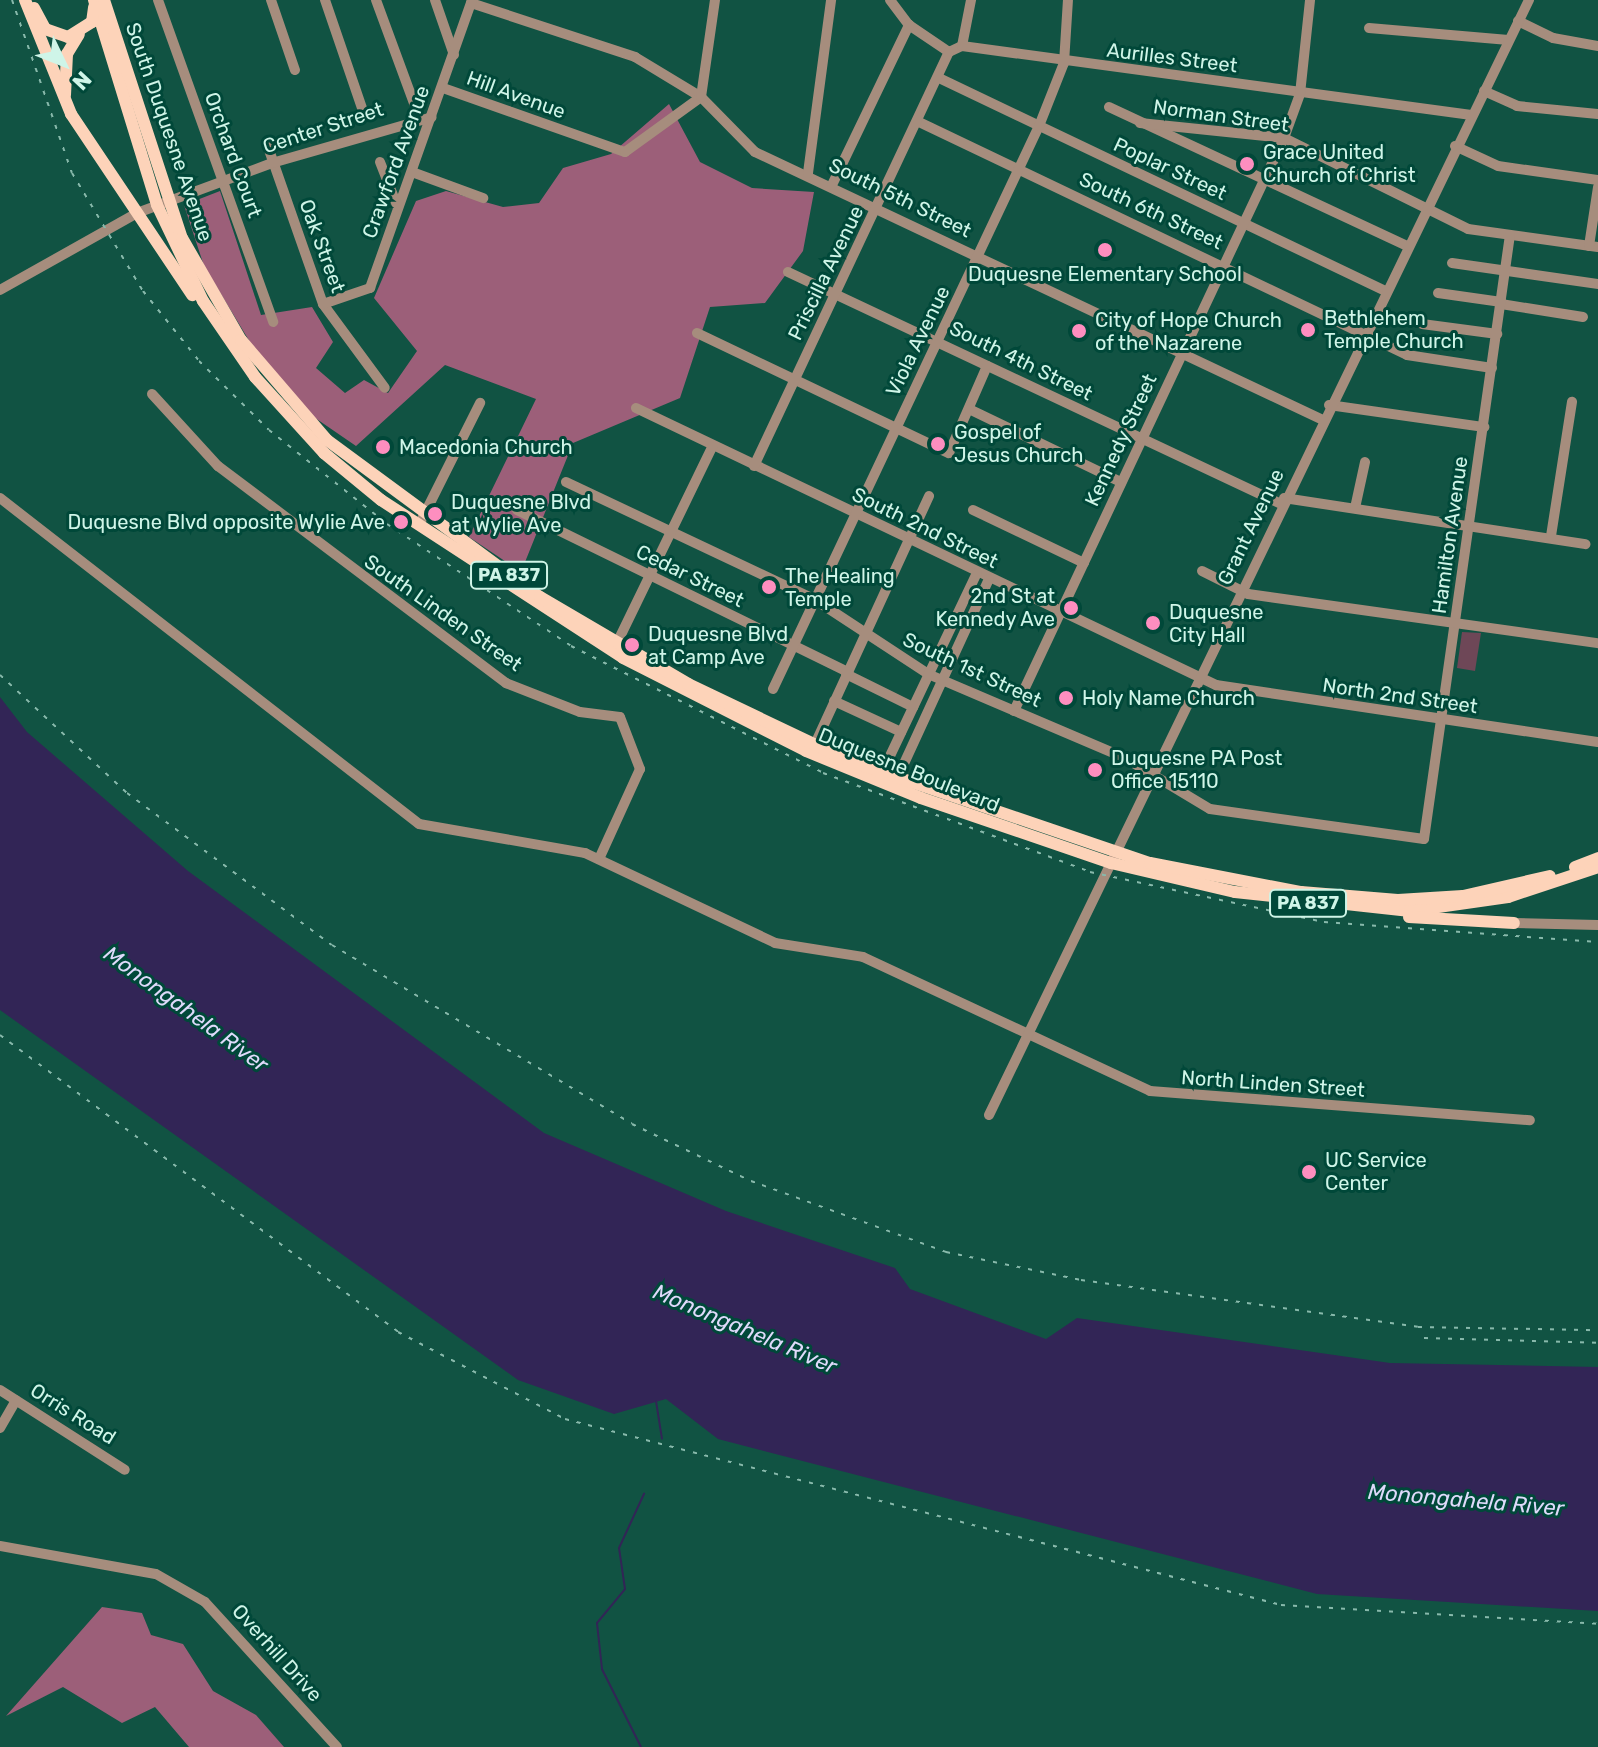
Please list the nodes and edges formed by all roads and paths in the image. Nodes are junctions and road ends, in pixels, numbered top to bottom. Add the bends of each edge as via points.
1 (25, 0) edge
2 (32, 0) edge
3 (94, 0) edge
4 (104, 0) edge
5 (158, 0) edge
6 (271, 0) edge
7 (325, 0) edge
8 (376, 0) edge
9 (435, 0) edge
10 (715, 0) edge
11 (831, 0) edge
12 (890, 0) edge
13 (971, 0) edge
14 (1068, 0) edge
15 (1310, 0) edge
16 (1529, 0) edge
17 (471, 2) edge
18 (1518, 21) junction
19 (909, 25) junction
20 (1369, 28) dead end
21 (80, 34) junction
22 (1508, 40) junction
23 (962, 46) junction
24 (1598, 46) edge
25 (949, 52) junction
26 (454, 55) junction
27 (1064, 63) junction
28 (295, 70) dead end
29 (939, 78) junction
30 (443, 88) junction
31 (1484, 91) junction
32 (1300, 94) junction
33 (701, 97) junction
34 (1109, 107) dead end
35 (362, 108) dead end
36 (71, 114) junction
37 (1598, 114) edge
38 (1471, 115) junction
39 (419, 117) junction
40 (432, 117) junction
41 (919, 122) junction
42 (1140, 123) junction
43 (1039, 126) junction
44 (1284, 138) junction
45 (1455, 146) junction
46 (268, 147) dead end
47 (380, 162) dead end
48 (272, 163) junction
49 (1019, 168) junction
50 (412, 172) junction
51 (808, 173) junction
52 (224, 180) junction
53 (1265, 180) junction
54 (1598, 180) edge
55 (832, 185) junction
56 (1598, 187) edge
57 (483, 198) dead end
58 (163, 203) junction
59 (879, 207) junction
60 (1427, 207) junction
61 (398, 208) junction
62 (137, 213) junction
63 (1244, 224) junction
64 (1510, 235) junction
65 (1407, 246) junction
66 (1594, 247) edge
67 (978, 256) junction
68 (1452, 263) dead end
69 (1223, 266) junction
70 (1506, 270) junction
71 (788, 272) dead end
72 (1598, 284) edge
73 (0, 290) edge
74 (1385, 291) junction
75 (1438, 293) dead end
76 (835, 294) junction
77 (1501, 303) junction
78 (323, 304) junction
79 (1583, 317) dead end
80 (273, 322) dead end
81 (1422, 324) dead end
82 (697, 333) dead end
83 (1497, 334) junction
84 (1367, 336) junction
85 (938, 341) junction
86 (1181, 352) junction
87 (987, 366) junction
88 (1492, 368) junction
89 (255, 377) junction
90 (795, 380) junction
91 (385, 388) dead end
92 (152, 394) dead end
93 (1572, 402) dead end
94 (480, 403) dead end
95 (1329, 405) junction
96 (636, 408) dead end
97 (969, 409) junction
98 (290, 418) joint
99 (1323, 420) junction
100 (1484, 427) junction
101 (896, 428) junction
102 (1141, 439) junction
103 (712, 447) junction
104 (1365, 462) dead end
105 (754, 466) junction
106 (566, 482) dead end
107 (1121, 482) junction
108 (929, 496) dead end
109 (0, 498) edge
110 (1283, 501) junction
111 (1355, 508) junction
112 (517, 510) dead end
113 (973, 510) dead end
114 (855, 513) junction
115 (421, 521) junction
116 (1469, 525) junction
117 (671, 533) junction
118 (1551, 536) junction
119 (909, 539) junction
120 (1586, 544) dead end
121 (1084, 563) junction
122 (1202, 571) dead end
123 (977, 573) junction
124 (649, 576) junction
125 (989, 579) junction
126 (1241, 590) junction
127 (814, 599) junction
128 (1059, 612) junction
129 (1456, 623) junction
130 (865, 633) junction
131 (617, 643) junction
132 (1598, 643) edge
133 (792, 646) junction
134 (847, 673) junction
135 (928, 674) junction
136 (1199, 677) junction
137 (943, 678) junction
138 (773, 689) dead end
139 (834, 701) junction
140 (913, 707) junction
141 (1014, 711) junction
142 (1442, 721) junction
143 (901, 732) junction
144 (1598, 742) edge
145 (815, 744) junction
146 (1152, 776) junction
147 (880, 777) junction
148 (894, 783) junction
149 (1424, 839) joint
150 (1113, 858) junction
151 (1598, 858) edge
152 (599, 859) junction
153 (1598, 867) edge
154 (1507, 893) junction
155 (1346, 897) junction
156 (1355, 911) junction
157 (1514, 923) junction
158 (1598, 925) edge
159 (1026, 1035) junction
160 (989, 1115) dead end
161 (1530, 1120) dead end
162 (0, 1390) edge
163 (16, 1400) junction
164 (0, 1428) edge
165 (125, 1470) dead end
166 (0, 1546) edge
167 (337, 1747) edge

1 - 36 main road, PA 837
2 - 21 main road via 55,36
3 - 21 main road via 92,22
3 - 58 main road, South Duquesne Avenue
4 - 58 main road, South Duquesne Avenue / PA 837
5 - 52 street, Orchard Court
6 - 28 street
7 - 35 street
8 - 39 street
9 - 26 street
10 - 33 street
11 - 51 street
12 - 19 street
13 - 23 street
14 - 27 street, Viola Avenue
15 - 32 street, Kennedy Street
16 - 18 street, Grant Avenue
17 - 26 street, Crawford Avenue
17 - 33 street, South 5th Street via 635,57
18 - 22 street, Grant Avenue
18 - 24 street via 1553,38
19 - 25 street
19 - 55 street
20 - 22 street
21 - 36 main road via 63,74
22 - 31 street, Grant Avenue
23 - 25 street
23 - 27 street, Aurilles Street
25 - 29 street, Priscilla Avenue
26 - 30 street, Crawford Avenue
27 - 32 street, Aurilles Street
27 - 43 street, Viola Avenue
29 - 41 street, Priscilla Avenue
29 - 43 street, Poplar Street
30 - 33 street, Hill Avenue via 625,152
30 - 40 street, Crawford Avenue
31 - 37 street via 1517,106
31 - 38 street, Grant Avenue
32 - 38 street, Aurilles Street
32 - 44 street, Kennedy Street
33 - 51 street, South 5th Street via 738,141
34 - 42 street
36 - 62 main road, PA 837
38 - 45 street, Grant Avenue
39 - 40 street, Center Street
39 - 48 street, Center Street
40 - 50 street, Crawford Avenue
41 - 49 street, South 6th Street
41 - 59 street, Priscilla Avenue
42 - 44 street, Norman Street
42 - 53 street
43 - 49 street, Viola Avenue
43 - 63 street, Poplar Street
44 - 53 street, Kennedy Street
44 - 60 street, Norman Street
45 - 54 street via 1498,166
45 - 60 street, Grant Avenue
46 - 48 street, Oak Street
47 - 61 street
48 - 52 street, Center Street
48 - 78 street, Oak Street
49 - 67 street, Viola Avenue
49 - 69 street, South 6th Street
50 - 57 street
50 - 61 street, Crawford Avenue
51 - 55 street, South 5th Street
52 - 58 street, Center Street
52 - 80 street, Orchard Court
53 - 63 street, Kennedy Street
53 - 65 street
55 - 59 street, South 5th Street
56 - 66 street
58 - 62 street, Center Street
58 - 89 main road, South Duquesne Avenue via 203,301
58 - 115 main road, South Duquesne Avenue / PA 837 via 206,287 271,381 327,440
59 - 67 street, South 5th Street
59 - 76 street, Priscilla Avenue
60 - 64 street, Norman Street via 1468,229
60 - 65 street, Grant Avenue
61 - 78 street, Crawford Avenue via 370,288
62 - 73 street
62 - 89 main road, PA 837
63 - 69 street, Kennedy Street
63 - 74 street, Poplar Street
64 - 66 street, Norman Street
64 - 70 street, Hamilton Avenue
65 - 74 street, Grant Avenue
67 - 85 street, Viola Avenue
67 - 86 street, South 5th Street
68 - 70 street
69 - 84 street, South 6th Street
69 - 86 street, Kennedy Street
70 - 72 street
70 - 77 street, Hamilton Avenue
71 - 76 street, South 4th Street
74 - 84 street, Grant Avenue
75 - 77 street
76 - 85 street, South 4th Street
76 - 90 street, Priscilla Avenue
77 - 79 street
77 - 83 street, Hamilton Avenue
78 - 91 street, Oak Street
81 - 83 street
82 - 90 street
83 - 88 street, Hamilton Avenue
84 - 88 street, South 6th Street via 1407,355
84 - 95 street, Grant Avenue
85 - 87 street, South 4th Street
85 - 101 street, Viola Avenue
86 - 99 street, South 5th Street
86 - 102 street, Kennedy Street
87 - 97 street
87 - 102 street, South 4th Street
88 - 100 street, Hamilton Avenue
89 - 98 main road, South Duquesne Avenue / PA 837
90 - 101 street
90 - 105 street, Priscilla Avenue
92 - 152 street, South Linden Street via 218,466 506,683 580,712 620,717 640,769
93 - 118 street
94 - 115 street
95 - 99 street, Grant Avenue
95 - 100 street
96 - 103 street, South 2nd Street
97 - 101 street via 949,453
97 - 107 street
98 - 115 main road, Duquesne Boulevard / PA 837
99 - 110 street, Grant Avenue
100 - 116 street, Hamilton Avenue
101 - 114 street, Viola Avenue
102 - 107 street, Kennedy Street
102 - 110 street, South 4th Street
103 - 105 street, South 2nd Street
103 - 117 street
104 - 111 street
105 - 114 street, South 2nd Street
106 - 117 street, South 1st Street
107 - 121 street, Kennedy Street
108 - 119 street
109 - 152 street via 404,815 436,829
110 - 111 street, South 4th Street
110 - 126 street, Grant Avenue
111 - 116 street, South 4th Street
112 - 124 street, Cedar Street
113 - 121 street
114 - 119 street, South 2nd Street
114 - 127 street, Viola Avenue
115 - 131 main road, South Duquesne Avenue / PA 837
115 - 147 main road, Duquesne Boulevard / PA 837 via 623,658
116 - 118 street, South 4th Street
116 - 129 street, Hamilton Avenue
117 - 124 street
117 - 127 street, South 1st Street
118 - 120 street, South 4th Street
119 - 123 street, South 2nd Street
119 - 130 street
121 - 128 street, Kennedy Street
122 - 126 street
123 - 125 street, South 2nd Street
123 - 135 street
124 - 131 street
124 - 133 street, Cedar Street
125 - 128 street, South 2nd Street
125 - 137 street
126 - 129 street
126 - 136 street, Grant Avenue
127 - 130 street, South 1st Street
127 - 133 street, Viola Avenue
128 - 136 street, South 2nd Street
128 - 141 street, Kennedy Street
129 - 132 street
129 - 142 street, Hamilton Avenue
130 - 134 street
130 - 135 street, South 1st Street
131 - 145 main road, South Duquesne Avenue / PA 837
133 - 134 street, Cedar Street
133 - 138 street, Viola Avenue
134 - 139 street
134 - 140 street, Cedar Street
135 - 137 street, South 1st Street
135 - 140 street
136 - 142 street, North 2nd Street via 1232,690
136 - 146 street, Grant Avenue
137 - 141 street, South 1st Street
137 - 148 street
139 - 143 street
139 - 145 street
140 - 143 street
141 - 146 street, South 1st Street
142 - 144 street, North 2nd Street
142 - 149 street, Hamilton Avenue
143 - 147 street
145 - 147 main road, South Duquesne Avenue / PA 837
146 - 149 street, South 1st Street via 1210,809
146 - 150 street, Grant Avenue
147 - 148 main road, South Duquesne Avenue / PA 837
148 - 150 main road, Duquesne Boulevard / PA 837
150 - 155 main road, Duquesne Boulevard / PA 837
150 - 156 main road, Duquesne Boulevard / PA 837
150 - 159 street, Grant Avenue
151 - 154 main road, Duquesne Boulevard / PA 837
152 - 159 street via 764,939 863,957
153 - 154 main road, Duquesne Boulevard / PA 837
154 - 155 main road, Duquesne Boulevard / PA 837
154 - 156 main road, Duquesne Boulevard / PA 837
154 - 157 main road
155 - 156 main road
156 - 157 main road
157 - 158 street
159 - 160 street, Grant Avenue
159 - 161 street, North Linden Street via 1166,1094
162 - 163 street, Orris Road
163 - 164 street
163 - 165 street, Orris Road
166 - 167 street, Overhill Drive via 156,1574 205,1602

